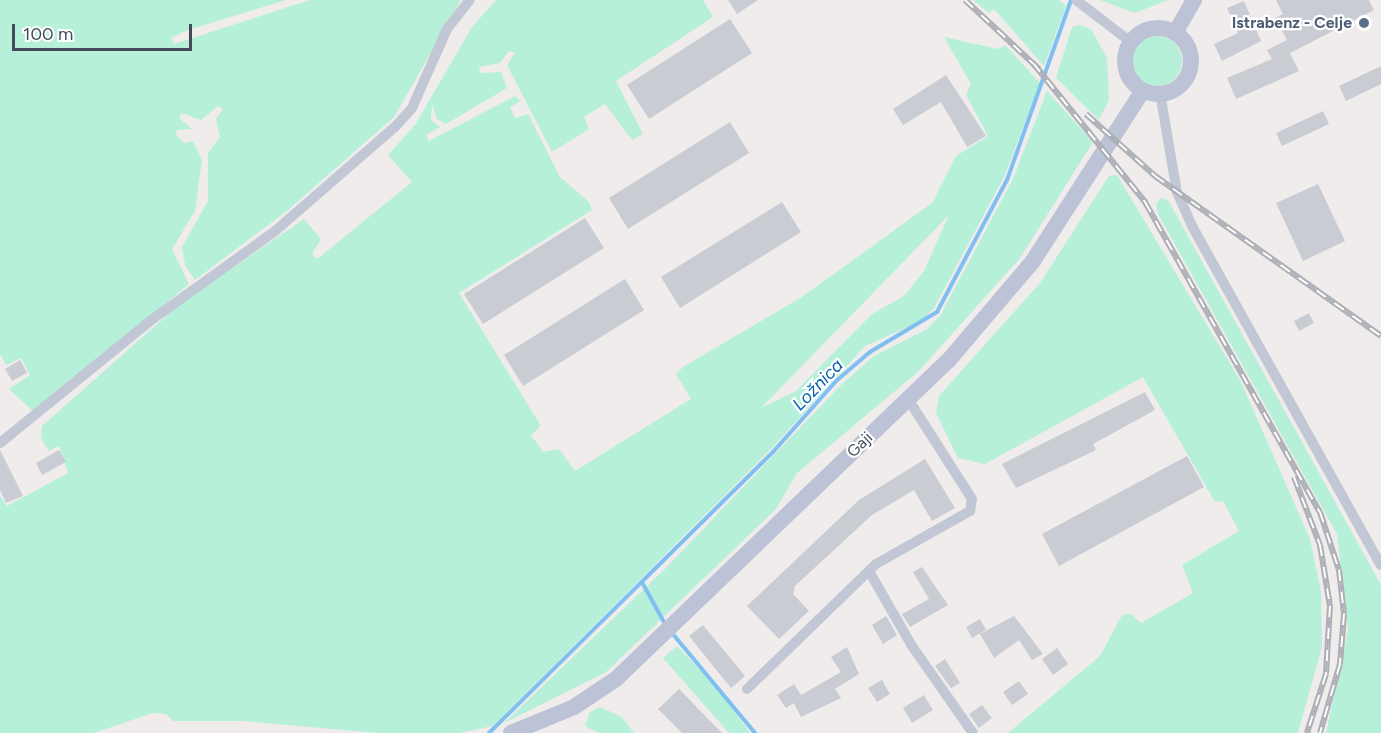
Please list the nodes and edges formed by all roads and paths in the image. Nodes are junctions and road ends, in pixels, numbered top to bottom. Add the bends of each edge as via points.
1 (470, 0) edge
2 (1076, 0) edge
3 (1194, 0) edge
4 (1175, 33) junction
5 (1131, 42) junction
6 (1143, 90) junction
7 (1160, 93) junction
8 (908, 399) junction
9 (0, 443) edge
10 (1381, 565) edge
11 (869, 571) junction
12 (747, 689) dead end
13 (511, 733) edge
14 (973, 733) edge

1 - 9 street via 447,29 412,108 395,127 274,232 150,321
2 - 5 street
3 - 4 street
4 - 5 street via 1152,28
4 - 7 street via 1190,52 1189,72 1177,87
5 - 6 street via 1125,64
6 - 7 street
6 - 8 street, Gaji via 1027,270 979,329
7 - 10 street via 1177,192 1192,226
8 - 11 street via 972,499 970,511
8 - 13 street, Gaji via 669,629 592,696
11 - 12 street
11 - 14 street via 918,656

